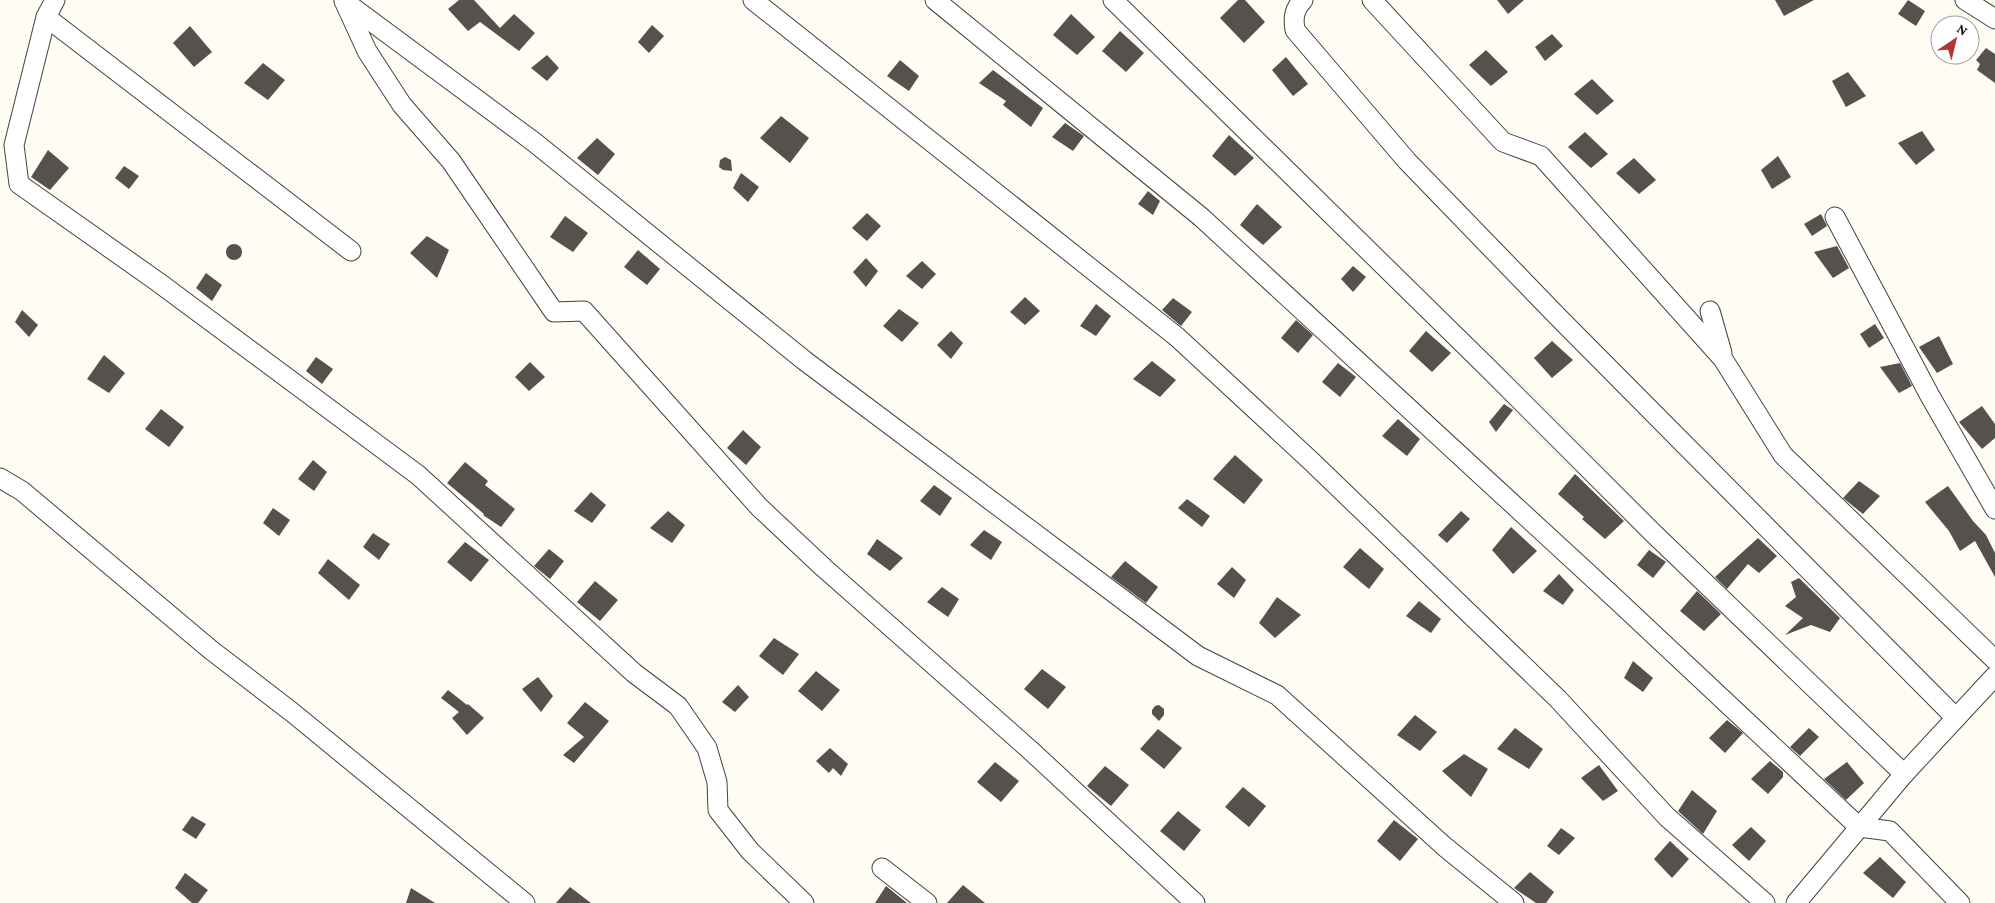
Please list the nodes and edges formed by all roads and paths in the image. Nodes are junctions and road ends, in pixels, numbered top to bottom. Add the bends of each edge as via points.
1 (55, 0) edge
2 (343, 0) edge
3 (753, 0) edge
4 (934, 0) edge
5 (1113, 0) edge
6 (1303, 0) edge
7 (1372, 0) edge
8 (1965, 0) edge
9 (46, 17) junction
10 (1995, 20) edge
11 (1835, 217) dead end
12 (351, 250) dead end
13 (1710, 312) dead end
14 (1724, 359) junction
15 (0, 478) edge
16 (1995, 509) edge
17 (1995, 660) edge
18 (1995, 676) edge
19 (1956, 718) junction
20 (1904, 774) junction
21 (1859, 826) junction
22 (882, 868) dead end
23 (525, 903) edge
24 (804, 903) edge
25 (927, 903) edge
26 (1195, 903) edge
27 (1514, 903) edge
28 (1765, 903) edge
29 (1796, 903) edge
30 (1960, 903) edge

1 - 9 street
2 - 26 street via 367,51 402,105 451,161 554,312 584,311 759,507
2 - 27 street via 534,142 805,361 1198,656 1277,695 1445,847
3 - 28 street via 1177,337 1311,461 1558,700 1667,817
4 - 21 street via 1201,217
5 - 20 street via 1654,533
6 - 19 street via 1293,18 1295,30 1407,162
7 - 14 street via 1503,142 1541,156
8 - 10 street
9 - 12 street
9 - 24 street via 14,145 19,184 166,288 418,476 634,673 678,706 706,748 718,782 718,810 750,851
11 - 16 street via 1930,396
13 - 14 street
14 - 17 street via 1782,455
15 - 23 street via 22,491 211,650 294,712
18 - 19 street
19 - 20 street
20 - 21 street
21 - 29 street
21 - 30 street via 1890,831
22 - 25 street

